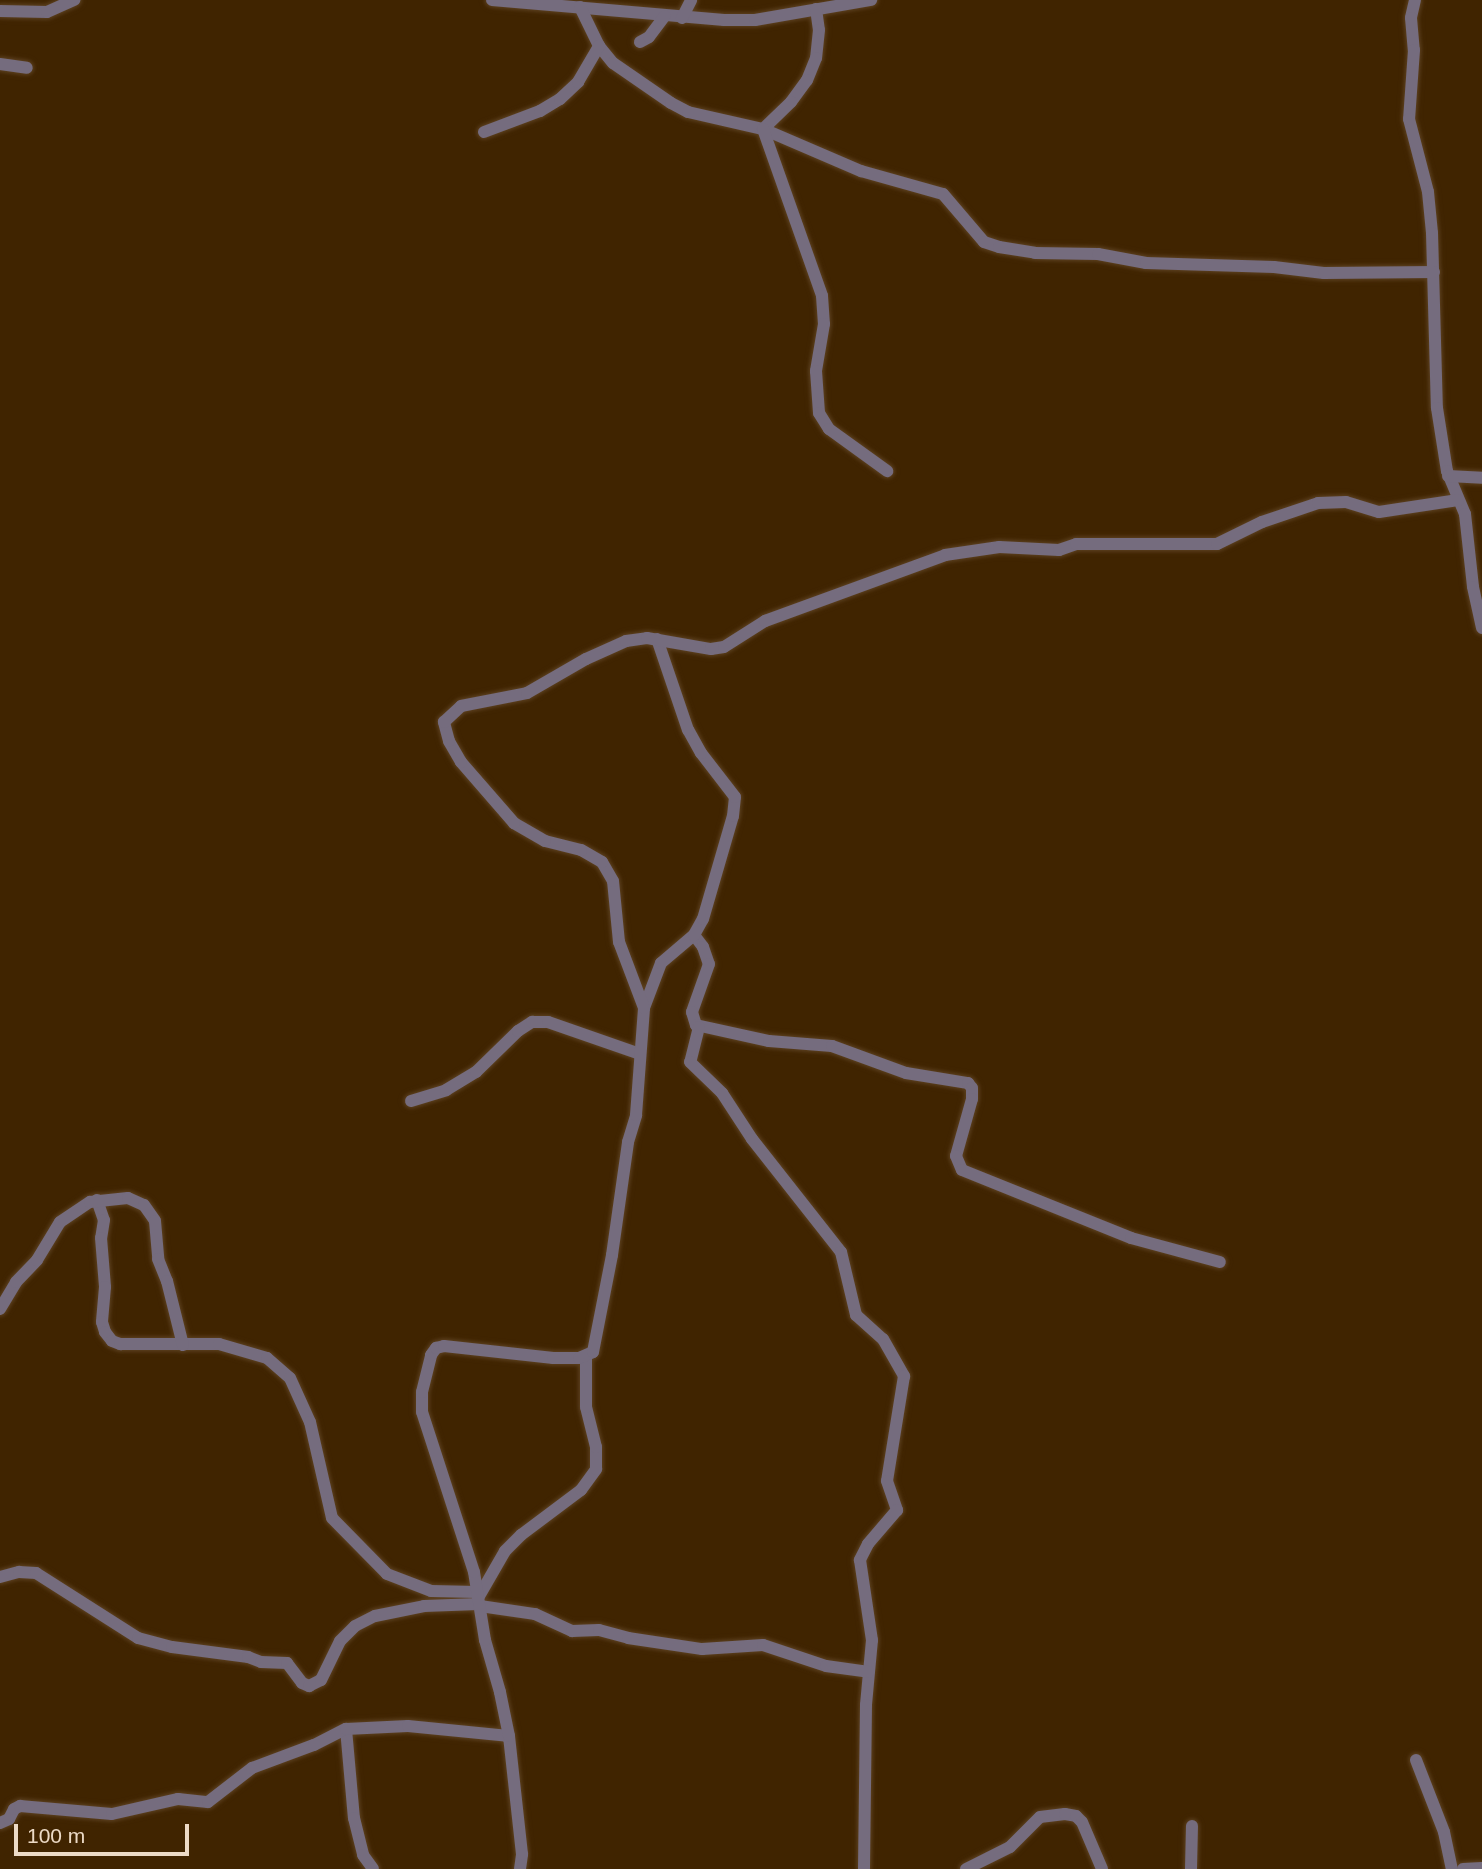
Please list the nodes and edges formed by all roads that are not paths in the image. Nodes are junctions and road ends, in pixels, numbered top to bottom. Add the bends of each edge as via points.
1 (74, 0) edge
2 (492, 0) edge
3 (691, 0) edge
4 (871, 0) edge
5 (1415, 0) edge
6 (580, 7) junction
7 (816, 9) junction
8 (0, 11) edge
9 (665, 16) junction
10 (682, 18) junction
11 (640, 42) dead end
12 (599, 46) junction
13 (0, 64) edge
14 (27, 68) dead end
15 (763, 129) junction
16 (484, 132) dead end
17 (1434, 272) junction
18 (887, 471) dead end
19 (1448, 476) junction
20 (1482, 478) edge
21 (1458, 500) junction
22 (1482, 628) edge
23 (657, 639) junction
24 (694, 935) junction
25 (644, 1008) junction
26 (699, 1027) junction
27 (640, 1054) junction
28 (411, 1101) dead end
29 (97, 1200) junction
30 (1220, 1262) dead end
31 (0, 1309) edge
32 (183, 1345) junction
33 (586, 1357) junction
34 (0, 1577) edge
35 (479, 1600) junction
36 (869, 1672) junction
37 (346, 1729) junction
38 (509, 1736) junction
39 (1416, 1759) dead end
40 (0, 1824) edge
41 (1192, 1826) dead end
42 (1482, 1867) edge
43 (373, 1869) edge
44 (520, 1869) edge
45 (864, 1869) edge
46 (966, 1869) edge
47 (1102, 1869) edge
48 (1191, 1869) edge
49 (1452, 1869) edge
50 (1463, 1869) edge

1 - 8 street via 47,12
2 - 6 street
3 - 10 street
4 - 7 street
5 - 17 street via 1409,119 1428,192
6 - 9 street
6 - 12 street
7 - 10 street via 755,20
7 - 15 street via 819,42 807,80
9 - 10 street
9 - 11 street
12 - 15 street via 629,76 688,112
12 - 16 street via 578,82 560,99
13 - 14 street
15 - 17 street via 861,171 943,194 984,242 1014,251 1324,273
15 - 18 street via 822,296 824,324 816,371 819,413 829,429
17 - 19 street via 1435,390
19 - 20 street
19 - 21 street
21 - 22 street via 1465,514
21 - 23 street via 1379,512 1346,502 1318,503 1217,544 1076,544 1059,550 999,547 957,552 781,614 724,647 711,649
23 - 24 street via 688,730 735,797 703,919
23 - 25 street via 637,638 616,645 520,696 469,703 456,710 444,726 461,762 514,823 545,841 581,850 602,862 613,881 619,942
24 - 25 street via 661,963
24 - 26 street via 709,964 692,1012 693,1023
25 - 27 street
26 - 30 street via 761,1040 832,1046 906,1073 968,1083 972,1099 956,1156 962,1170 1131,1238
26 - 36 street via 690,1062 722,1093 752,1139 841,1252 856,1315 883,1339 904,1376 887,1481 897,1510 860,1560 871,1620
27 - 28 street via 548,1022 531,1023 476,1072 446,1090
27 - 33 street via 636,1115 612,1255 595,1346
29 - 31 street via 60,1222
29 - 32 street via 135,1200 155,1221 158,1259
29 - 32 street via 104,1220 100,1246 104,1332 121,1344
32 - 35 street via 219,1344 267,1358 281,1368 310,1422 332,1518 387,1574 431,1591
33 - 35 street via 586,1406 596,1469 581,1490 505,1551
33 - 35 street via 526,1357 451,1345 436,1348 431,1355 422,1412
34 - 35 street via 36,1573 138,1638 287,1663 309,1686 321,1680 340,1641 365,1621 424,1606
35 - 36 street via 535,1614 572,1631 599,1630 702,1649 763,1645 826,1666
35 - 38 street
36 - 45 street
37 - 38 street via 408,1726
37 - 40 street via 252,1768 208,1802 178,1799 112,1814 20,1806
37 - 43 street via 354,1818 363,1855
38 - 44 street
39 - 49 street via 1444,1832
41 - 48 street
42 - 50 street
46 - 47 street via 1010,1847 1040,1817 1065,1814 1082,1822

